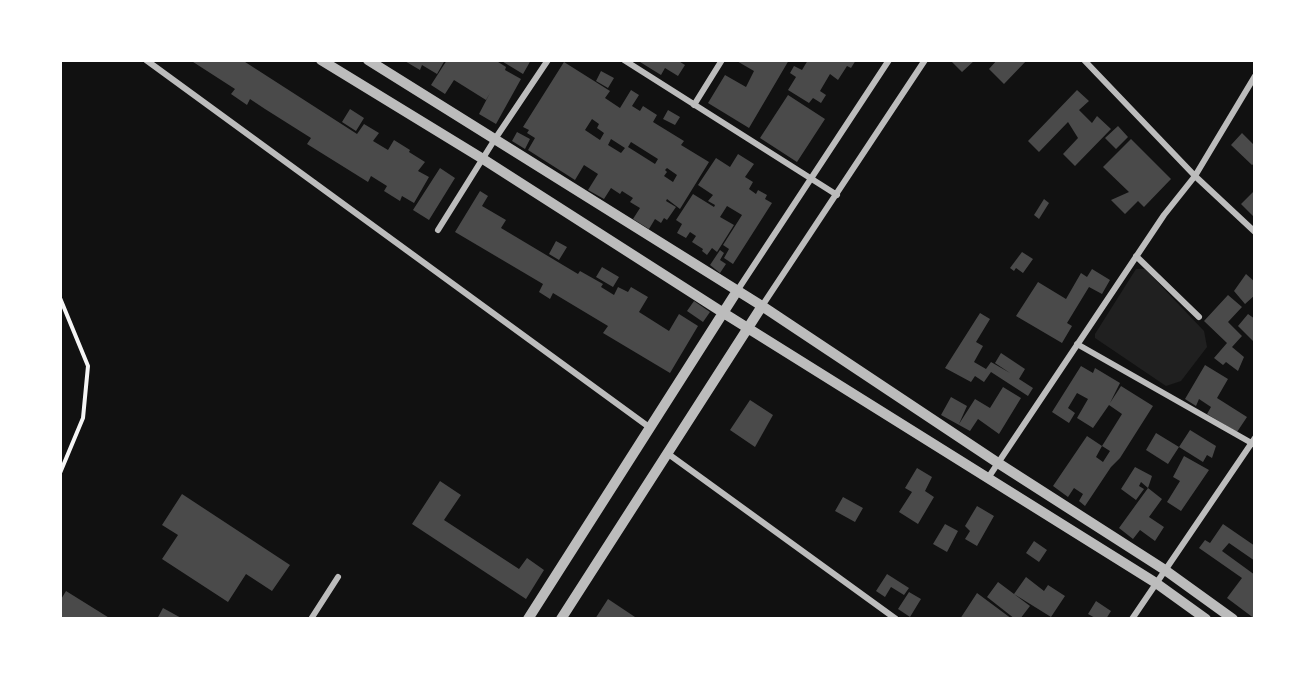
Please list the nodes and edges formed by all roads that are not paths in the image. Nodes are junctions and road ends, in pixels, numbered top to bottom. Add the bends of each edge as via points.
1 (146, 60) edge
2 (321, 60) edge
3 (368, 60) edge
4 (548, 60) edge
5 (624, 60) edge
6 (722, 60) edge
7 (889, 60) edge
8 (925, 60) edge
9 (1084, 60) edge
10 (1255, 76) edge
11 (694, 105) junction
12 (495, 139) junction
13 (483, 159) junction
14 (1195, 176) junction
15 (812, 178) junction
16 (837, 195) junction
17 (438, 230) dead end
18 (1255, 232) edge
19 (1137, 256) junction
20 (737, 291) junction
21 (762, 306) junction
22 (722, 312) junction
23 (1199, 317) dead end
24 (748, 328) junction
25 (1077, 344) junction
26 (649, 427) junction
27 (1254, 442) edge
28 (667, 453) junction
29 (998, 463) junction
30 (988, 478) junction
31 (1165, 570) junction
32 (338, 577) dead end
33 (1156, 583) junction
34 (311, 619) edge
35 (528, 619) edge
36 (561, 619) edge
37 (896, 619) edge
38 (1132, 619) edge
39 (1206, 619) edge
40 (1233, 619) edge

1 - 26 street
2 - 13 street
3 - 12 street
4 - 12 street
5 - 11 street
6 - 11 street
7 - 15 street
8 - 16 street
9 - 14 street
10 - 14 street
11 - 15 street
12 - 13 street
12 - 20 street
13 - 17 street
13 - 22 street
14 - 18 street
14 - 19 street
15 - 16 street
15 - 20 street
16 - 21 street
19 - 23 street
19 - 25 street
20 - 21 street
20 - 22 street
21 - 24 street
21 - 29 street
22 - 24 street
22 - 26 street
24 - 28 street
24 - 30 street
25 - 27 street
25 - 29 street
26 - 35 street
27 - 31 street
28 - 36 street
28 - 37 street
29 - 30 street
29 - 31 street
30 - 33 street
31 - 33 street
31 - 40 street
32 - 34 street
33 - 38 street
33 - 39 street

